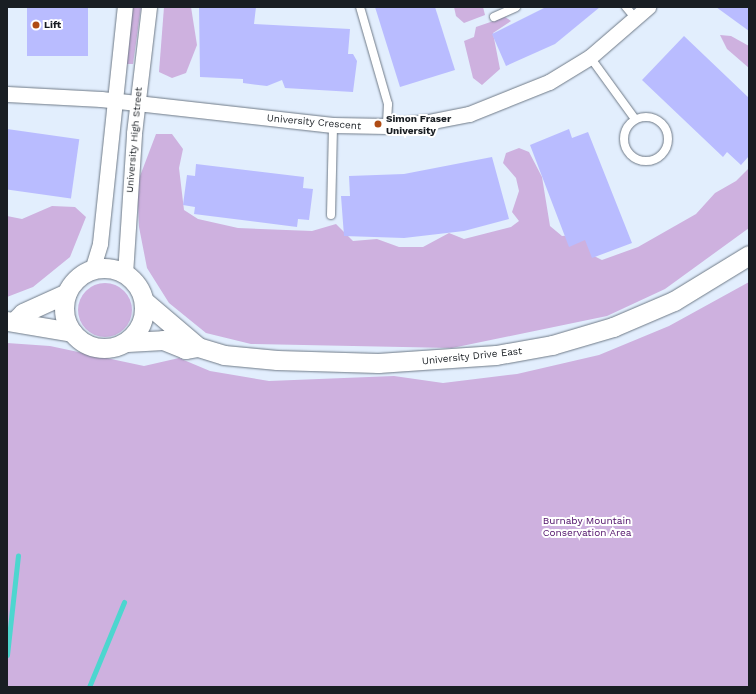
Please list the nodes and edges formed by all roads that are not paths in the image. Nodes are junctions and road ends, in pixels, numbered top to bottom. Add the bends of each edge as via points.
1 (125, 7) edge
2 (149, 7) edge
3 (360, 7) edge
4 (516, 7) edge
5 (626, 7) edge
6 (648, 7) edge
7 (494, 17) dead end
8 (637, 20) junction
9 (590, 57) junction
10 (7, 94) edge
11 (116, 101) junction
12 (137, 104) junction
13 (635, 119) junction
14 (333, 125) junction
15 (387, 126) junction
16 (331, 215) dead end
17 (749, 255) edge
18 (92, 270) junction
19 (125, 274) junction
20 (67, 293) junction
21 (144, 301) junction
22 (11, 321) edge
23 (72, 332) junction
24 (127, 342) junction
25 (198, 347) junction

1 - 11 street
2 - 12 street, University High Street
3 - 15 lane via 388,104
4 - 7 lane
5 - 8 lane
6 - 8 street, University Crescent
8 - 9 street, University Crescent
9 - 13 lane
9 - 15 street, University Crescent via 549,82 490,107 428,122
10 - 11 street, University Crescent
11 - 12 street, University Crescent
11 - 18 street via 100,243
12 - 14 street, University Crescent
12 - 19 street, University High Street
13 - 13 lane via 656,119 666,128 668,142 656,159 634,158 625,146 625,131
14 - 15 street, University Crescent
14 - 16 lane
17 - 25 street, University Drive East via 651,312 580,338 525,351 466,359 378,363 246,358
18 - 19 street via 103,268
18 - 20 street via 73,283
19 - 21 street via 140,290
20 - 22 street
20 - 23 street via 64,306
21 - 24 street via 142,324
21 - 25 street, University Drive East
22 - 23 street
23 - 24 street via 92,347 116,347
24 - 25 street, University Drive East via 146,338 185,349

